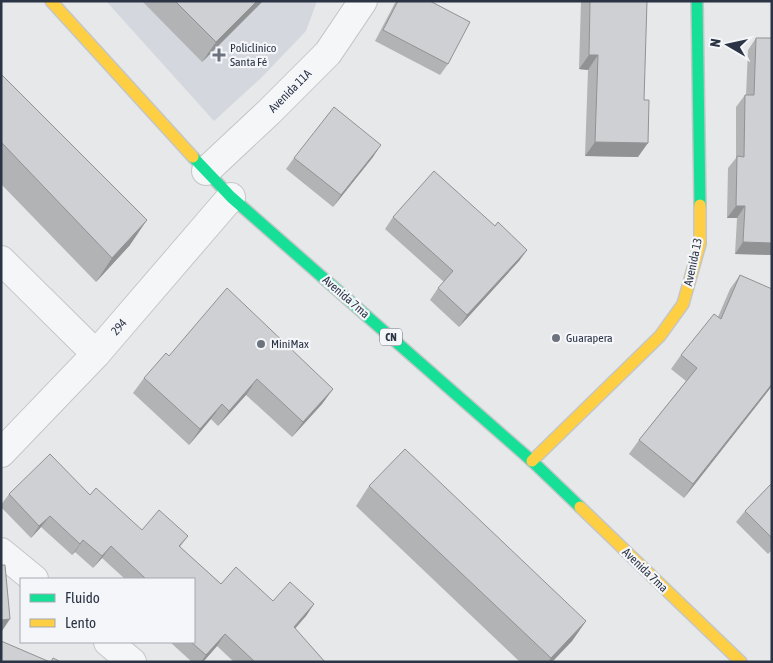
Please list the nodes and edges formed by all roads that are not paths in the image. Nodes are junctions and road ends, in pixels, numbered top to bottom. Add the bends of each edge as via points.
1 (51, 1) edge
2 (363, 1) edge
3 (698, 1) edge
4 (206, 171) junction
5 (231, 197) junction
6 (1, 260) edge
7 (96, 354) junction
8 (1, 453) edge
9 (532, 461) junction
10 (1, 552) edge
11 (33, 578) edge
12 (109, 643) edge
13 (132, 662) edge
14 (741, 662) edge

1 - 4 main road, Avenida 7ma / CN
2 - 4 street, Avenida 11A via 328,53
3 - 9 main road, Avenida 13 via 700,244 683,304 660,336
4 - 5 main road, Avenida 7ma / CN
5 - 7 street, 294
5 - 9 main road, Avenida 7ma / CN
6 - 7 street
7 - 8 street, 294
9 - 14 main road, Avenida 7ma / CN
10 - 11 street
12 - 13 street

